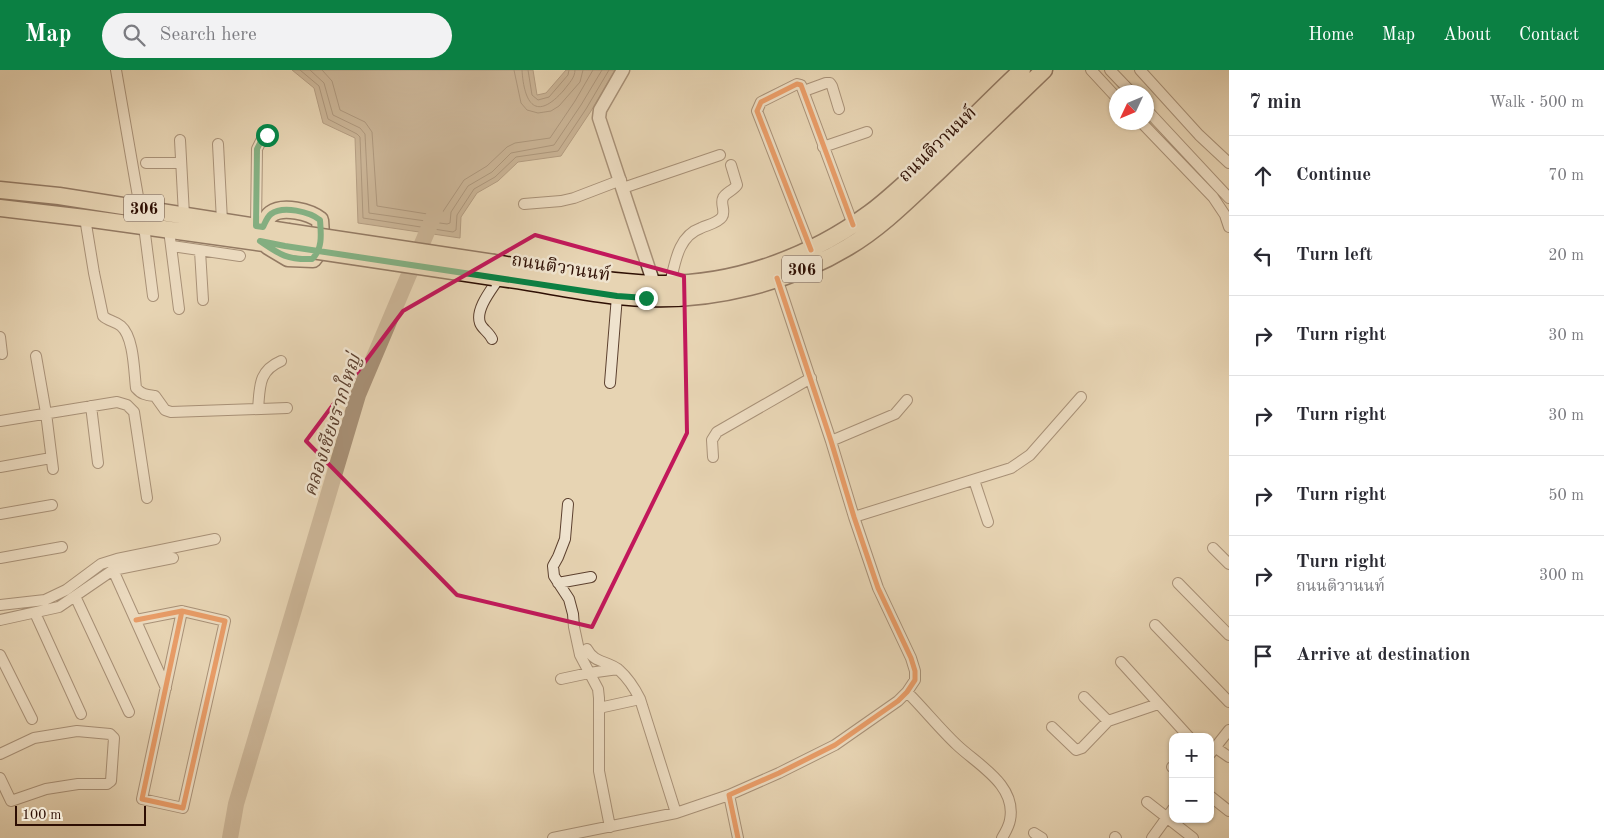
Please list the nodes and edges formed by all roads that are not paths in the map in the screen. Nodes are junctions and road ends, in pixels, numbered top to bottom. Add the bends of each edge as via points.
1 (116, 70) edge
2 (623, 70) edge
3 (1022, 70) edge
4 (1044, 70) edge
5 (1090, 70) edge
6 (1110, 70) edge
7 (1140, 70) edge
8 (1124, 85) edge
9 (1109, 90) edge
10 (804, 91) junction
11 (839, 109) dead end
12 (1154, 118) edge
13 (1149, 130) edge
14 (271, 131) dead end
15 (868, 132) dead end
16 (180, 140) dead end
17 (218, 144) dead end
18 (823, 147) junction
19 (720, 155) dead end
20 (146, 163) dead end
21 (181, 163) junction
22 (1229, 163) edge
23 (731, 165) dead end
24 (622, 184) junction
25 (0, 190) edge
26 (1229, 198) edge
27 (524, 204) dead end
28 (140, 208) junction
29 (0, 210) edge
30 (184, 215) junction
31 (85, 218) junction
32 (222, 221) junction
33 (853, 225) junction
34 (144, 226) junction
35 (1229, 227) edge
36 (169, 230) junction
37 (260, 232) junction
38 (172, 246) junction
39 (811, 250) junction
40 (200, 251) junction
41 (240, 256) dead end
42 (495, 273) junction
43 (777, 278) junction
44 (662, 284) junction
45 (153, 296) dead end
46 (617, 296) junction
47 (202, 300) dead end
48 (179, 308) dead end
49 (0, 337) edge
50 (492, 339) dead end
51 (2, 354) dead end
52 (36, 356) dead end
53 (281, 361) dead end
54 (811, 378) junction
55 (610, 383) dead end
56 (1081, 397) dead end
57 (907, 400) dead end
58 (91, 406) junction
59 (287, 408) dead end
60 (258, 409) junction
61 (46, 413) junction
62 (0, 421) edge
63 (831, 441) junction
64 (713, 456) dead end
65 (98, 463) dead end
66 (0, 467) edge
67 (974, 480) junction
68 (147, 498) dead end
69 (568, 504) dead end
70 (52, 505) dead end
71 (0, 514) edge
72 (854, 517) junction
73 (988, 522) dead end
74 (215, 539) dead end
75 (62, 547) dead end
76 (1213, 548) dead end
77 (0, 558) edge
78 (174, 558) dead end
79 (1229, 564) edge
80 (113, 570) junction
81 (591, 577) dead end
82 (558, 583) junction
83 (1178, 583) dead end
84 (75, 596) junction
85 (0, 605) edge
86 (182, 611) junction
87 (35, 612) junction
88 (0, 620) edge
89 (136, 620) junction
90 (1155, 625) dead end
91 (1229, 635) edge
92 (587, 649) dead end
93 (0, 655) edge
94 (1121, 662) dead end
95 (618, 669) junction
96 (589, 673) junction
97 (560, 679) dead end
98 (166, 688) junction
99 (908, 692) junction
100 (1084, 697) dead end
101 (640, 699) junction
102 (1229, 702) edge
103 (1158, 704) junction
104 (599, 708) junction
105 (129, 712) dead end
106 (81, 714) dead end
107 (32, 720) dead end
108 (1108, 721) junction
109 (1052, 727) dead end
110 (1229, 730) edge
111 (1185, 733) edge
112 (1214, 750) edge
113 (1214, 751) edge
114 (0, 754) edge
115 (1229, 757) edge
116 (0, 778) edge
117 (729, 795) junction
118 (1214, 799) edge
119 (1147, 802) dead end
120 (1229, 811) edge
121 (676, 813) junction
122 (1169, 813) edge
123 (1169, 814) edge
124 (1179, 823) edge
125 (610, 827) junction
126 (553, 838) edge
127 (738, 838) edge
128 (1002, 838) edge
129 (1152, 838) edge
130 (1193, 838) edge

1 - 28 street
2 - 24 street via 600,110 599,118
3 - 33 main road, ถนนติวานนท์ / 306 via 911,178
4 - 43 main road, ถนนติวานนท์ / 306 via 871,231 819,262
5 - 9 street
6 - 8 street
7 - 22 street
10 - 11 street via 830,83
10 - 18 street
10 - 39 street via 797,84 761,102 757,111
12 - 26 street
13 - 35 street via 1213,197
14 - 37 street via 257,149
15 - 18 street
16 - 21 street
17 - 32 street
18 - 33 street
19 - 24 street
20 - 21 street
21 - 30 street
23 - 44 street via 737,185 723,196 722,217 688,236
24 - 27 street via 561,201
24 - 44 street
25 - 28 main road, ถนนติวานนท์ / 306
28 - 30 main road, ถนนติวานนท์ / 306
29 - 31 main road, ถนนติวานนท์ / 306
30 - 32 main road, ถนนติวานนท์ / 306
31 - 34 main road, ถนนติวานนท์ / 306
31 - 60 street via 103,316 125,330 139,392 155,396 165,410 171,412
32 - 37 main road, ถนนติวานนท์ / 306
33 - 39 main road, ถนนติวานนท์ / 306
34 - 36 main road, ถนนติวานนท์ / 306
34 - 45 street
36 - 37 main road, ถนนติวานนท์ / 306
36 - 38 street
37 - 42 main road, ถนนติวานนท์ / 306, bridge
38 - 40 street
38 - 48 street
39 - 44 main road, ถนนติวานนท์ / 306 via 737,274
40 - 41 street
40 - 47 street
42 - 44 main road, ถนนติวานนท์ / 306
42 - 46 main road, ถนนติวานนท์ / 306
42 - 50 street via 479,316 480,323
43 - 46 main road, ถนนติวานนท์ / 306 via 699,296
43 - 54 street
46 - 55 street
49 - 51 street
52 - 61 street
53 - 60 street via 272,365 261,381
54 - 63 street
54 - 64 street via 717,432 712,440
56 - 67 street via 1030,455 1011,468
57 - 63 street via 895,414
58 - 61 street
58 - 65 street
58 - 68 street via 117,402 134,412
59 - 60 street
61 - 62 street
61 - 66 street via 52,463
63 - 72 street
67 - 72 street
67 - 73 street
69 - 82 street via 565,539 553,566
70 - 71 street
72 - 99 street via 878,588 911,658 915,680
74 - 85 street via 117,558 101,564 66,590 45,600
75 - 77 street
76 - 79 street
78 - 80 street
80 - 84 street
80 - 89 street
81 - 82 street
82 - 96 street via 574,614 580,655
83 - 91 street
84 - 87 street via 59,607
84 - 105 street
86 - 89 street
86 - 98 street
86 - 98 street via 225,622 182,808 142,799
87 - 88 street
87 - 106 street
89 - 98 street
90 - 102 street
92 - 95 street via 594,658
93 - 107 street
94 - 103 street
95 - 96 street
95 - 101 street
96 - 97 street
96 - 104 street via 598,689
99 - 117 street via 830,747
99 - 128 street via 957,746 996,778 1010,806 1010,820
100 - 108 street
101 - 104 street
101 - 121 street
103 - 108 street
103 - 111 street
104 - 125 street via 599,770
108 - 109 street via 1082,748 1076,750
110 - 112 street
113 - 115 street
114 - 116 street via 34,738 77,730 110,734 114,738 111,781 107,784 46,789 11,801
117 - 121 street
117 - 127 street
118 - 120 street
119 - 122 street
121 - 125 street
123 - 129 street
124 - 130 street
125 - 126 street

